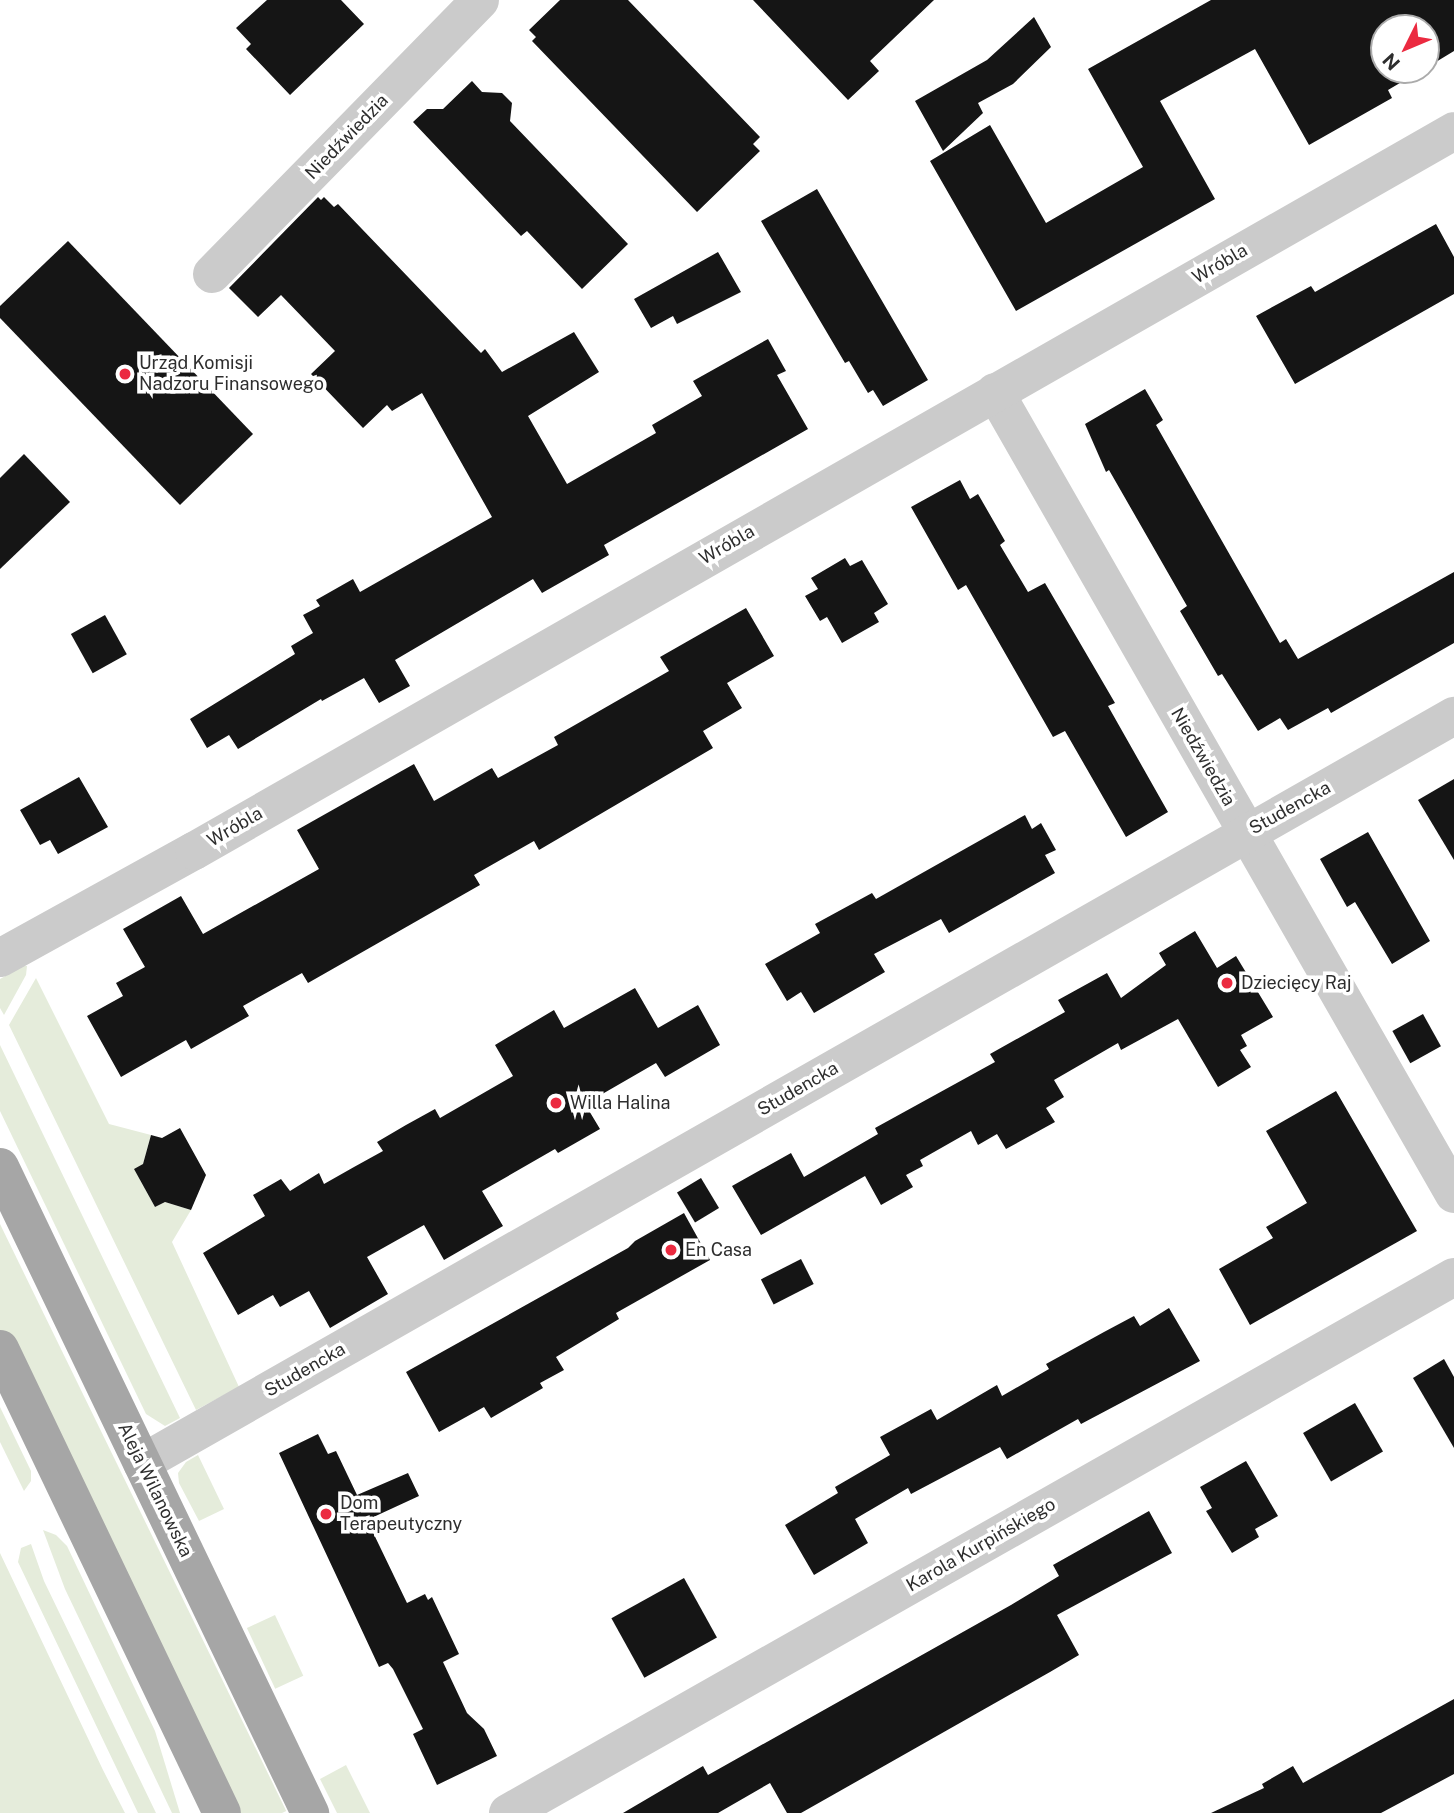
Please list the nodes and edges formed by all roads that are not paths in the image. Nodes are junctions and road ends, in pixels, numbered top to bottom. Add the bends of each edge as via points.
1 (480, 0) edge
2 (1454, 131) edge
3 (212, 274) dead end
4 (995, 392) junction
5 (1454, 716) edge
6 (1247, 833) junction
7 (0, 958) edge
8 (0, 1167) edge
9 (1454, 1194) edge
10 (1454, 1277) edge
11 (0, 1349) edge
12 (142, 1463) junction
13 (222, 1813) edge
14 (310, 1813) edge
15 (508, 1813) edge

1 - 3 street, Niedźwiedzia
2 - 4 street, Wróbla
4 - 6 street, Niedźwiedzia
4 - 7 street, Wróbla
5 - 6 street, Studencka
6 - 9 street, Niedźwiedzia
6 - 12 street, Studencka
8 - 12 main road, Aleja Wilanowska
10 - 15 street, Karola Kurpińskiego
11 - 13 main road
12 - 14 main road, Aleja Wilanowska

